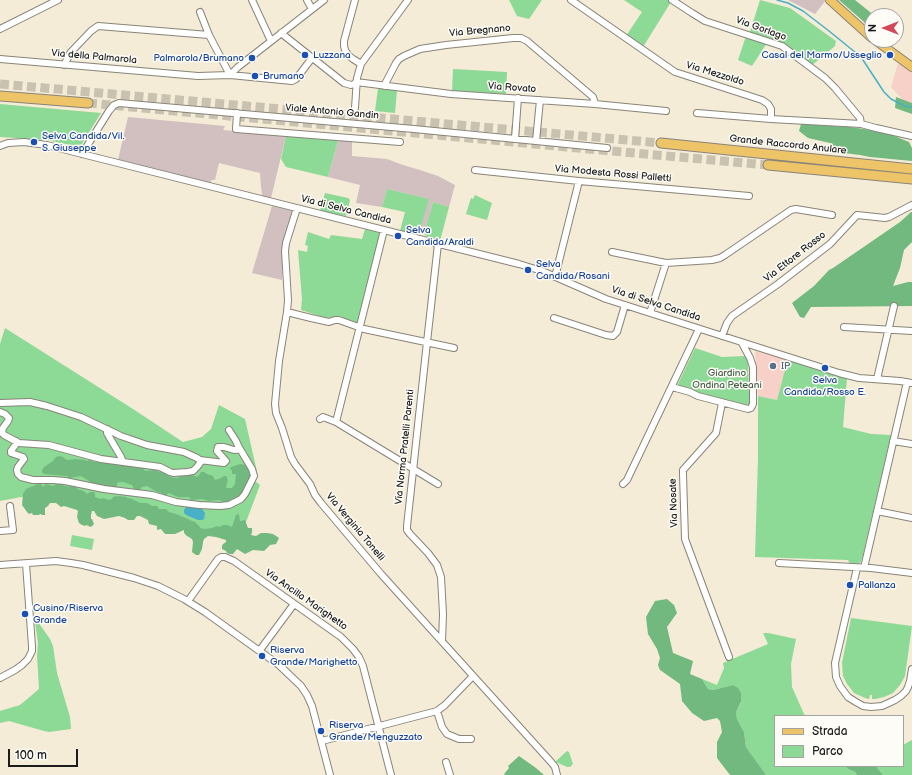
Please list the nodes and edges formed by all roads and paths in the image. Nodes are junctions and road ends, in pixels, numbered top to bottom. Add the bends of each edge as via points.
1 (58, 0) edge
2 (252, 0) edge
3 (307, 0) edge
4 (324, 0) edge
5 (356, 0) edge
6 (408, 0) edge
7 (571, 0) edge
8 (672, 0) edge
9 (830, 0) edge
10 (312, 9) junction
11 (200, 12) dead end
12 (0, 28) edge
13 (864, 31) edge
14 (281, 33) junction
15 (209, 35) junction
16 (271, 42) junction
17 (886, 48) edge
18 (312, 58) junction
19 (0, 59) edge
20 (361, 64) junction
21 (64, 65) junction
22 (912, 67) edge
23 (230, 76) junction
24 (356, 82) junction
25 (384, 86) junction
26 (0, 96) edge
27 (518, 98) junction
28 (540, 100) junction
29 (88, 103) tunnel mouth
30 (595, 104) junction
31 (355, 108) dead end
32 (666, 111) dead end
33 (237, 113) junction
34 (697, 113) dead end
35 (771, 119) junction
36 (861, 124) junction
37 (912, 136) edge
38 (515, 139) junction
39 (536, 141) junction
40 (400, 142) dead end
41 (661, 144) tunnel mouth
42 (0, 146) edge
43 (607, 148) dead end
44 (82, 154) junction
45 (768, 165) tunnel mouth
46 (912, 168) edge
47 (475, 170) dead end
48 (912, 179) edge
49 (579, 181) junction
50 (749, 196) dead end
51 (912, 205) edge
52 (297, 208) junction
53 (832, 215) dead end
54 (384, 230) junction
55 (438, 244) junction
56 (612, 252) dead end
57 (666, 263) junction
58 (555, 277) junction
59 (625, 305) junction
60 (894, 306) dead end
61 (287, 312) junction
62 (650, 313) junction
63 (554, 318) dead end
64 (844, 327) dead end
65 (359, 328) junction
66 (699, 329) junction
67 (889, 330) junction
68 (912, 330) edge
69 (722, 336) junction
70 (427, 342) junction
71 (742, 343) junction
72 (454, 348) dead end
73 (877, 379) junction
74 (910, 382) edge
75 (672, 387) junction
76 (0, 403) edge
77 (722, 403) junction
78 (0, 412) edge
79 (320, 419) dead end
80 (336, 422) junction
81 (107, 429) junction
82 (229, 430) dead end
83 (893, 440) junction
84 (16, 441) junction
85 (912, 444) edge
86 (240, 450) junction
87 (200, 460) junction
88 (123, 462) junction
89 (413, 468) junction
90 (438, 484) dead end
91 (623, 484) dead end
92 (10, 506) dead end
93 (877, 511) junction
94 (912, 518) edge
95 (0, 531) edge
96 (779, 563) dead end
97 (26, 564) junction
98 (0, 566) edge
99 (860, 568) junction
100 (912, 573) edge
101 (188, 601) junction
102 (294, 604) junction
103 (442, 641) junction
104 (260, 650) junction
105 (729, 657) dead end
106 (912, 669) edge
107 (473, 676) junction
108 (0, 678) edge
109 (437, 711) junction
110 (379, 725) junction
111 (471, 739) dead end
112 (322, 740) junction
113 (446, 762) dead end
114 (330, 775) edge
115 (391, 775) edge
116 (450, 775) edge
117 (557, 775) edge

1 - 12 street
2 - 16 street
3 - 10 street
4 - 10 street
5 - 20 street via 344,46 348,55
6 - 20 street
7 - 35 street, Via Mezzoldo via 676,73 762,100 771,109
8 - 36 street, Via Gorlago via 705,20 782,46 825,78 860,118
9 - 13 main road
10 - 14 street
11 - 15 street
14 - 16 street
14 - 18 street, Via Rovato
15 - 21 street via 98,26 71,52
15 - 23 street
16 - 23 street
17 - 22 main road
18 - 23 street, Via della Palmarola via 292,81
18 - 24 street, Via Rovato via 345,84 352,85
19 - 21 street, Via della Palmarola
20 - 24 street
21 - 23 street, Via della Palmarola via 198,76
24 - 25 street, Via Rovato
24 - 31 street
25 - 27 street, Via Rovato via 450,94
25 - 30 street, Via Bregnano via 398,60 420,49 521,38 593,97
26 - 29 highway
27 - 28 street, Via Rovato
27 - 38 street
28 - 30 street, Via Rovato
28 - 39 street
30 - 32 street, Via Rovato
33 - 38 street, Viale Antonio Gandin
33 - 40 street via 236,129
33 - 44 street, Viale Antonio Gandin via 117,104 112,106
34 - 35 street
35 - 36 street
36 - 37 street
38 - 39 street, Viale Antonio Gandin
39 - 43 street, Viale Antonio Gandin
41 - 46 highway, Grande Raccordo Anulare
42 - 44 street, Via di Selva Candida via 24,142 47,144
44 - 52 street, Via di Selva Candida
45 - 48 highway
47 - 49 street, Via Modesta Rossi Palletti
49 - 50 street, Via Modesta Rossi Palletti
49 - 58 street
51 - 69 street, Via Ettore Rosso via 886,218 856,215 830,244 732,316
52 - 54 street, Via di Selva Candida
52 - 61 street, Via Verginia Tonelli via 285,247
53 - 57 street via 791,210 720,258
54 - 55 street, Via di Selva Candida
54 - 65 street
55 - 58 street, Via di Selva Candida via 531,267
55 - 70 street, Via Norma Pratelli Parenti
56 - 57 street
57 - 62 street
58 - 59 street, Via di Selva Candida
59 - 62 street, Via di Selva Candida
59 - 63 street via 617,332 613,336
60 - 67 street
61 - 65 street via 329,322 339,320
61 - 103 street, Via Verginia Tonelli via 275,409 291,457 321,503
62 - 66 street, Via di Selva Candida
64 - 67 street
65 - 70 street
65 - 80 street
66 - 69 street, Via di Selva Candida
66 - 75 street
67 - 68 street
67 - 73 street
69 - 71 street, Via di Selva Candida
70 - 72 street
70 - 89 street, Via Norma Pratelli Parenti
71 - 73 street, Via di Selva Candida via 839,373
71 - 77 street via 752,364 752,406 749,409
73 - 74 street, Via di Selva Candida
74 - 83 street
75 - 77 street
75 - 91 street
76 - 81 street via 30,402 81,417
77 - 105 street, Via Nosate via 716,433 683,470 683,474 685,539
78 - 84 street via 9,418 2,433
79 - 80 street via 323,417
80 - 89 street
81 - 87 street via 148,445 184,452
81 - 88 street
82 - 86 street
83 - 85 street
83 - 93 street
84 - 86 street via 11,453 23,456 24,459 17,470 20,477 65,481 152,495 176,502 215,506 229,505 241,499 255,477
84 - 88 street via 49,445 101,459
86 - 87 street via 218,447 217,451 226,461 224,463
87 - 88 street via 193,471 179,473 160,467
89 - 90 street
89 - 103 street, Via Norma Pratelli Parenti via 407,528 437,565 441,577
92 - 95 street via 13,530
93 - 94 street
93 - 99 street
96 - 99 street
97 - 98 street
97 - 101 street via 76,563 134,578
97 - 108 street via 32,651 22,665
99 - 100 street
99 - 106 street via 835,662 836,677 840,686 846,695 856,702 867,706 882,706 906,691
101 - 102 street, Via Ancilla Marighetto via 215,562 219,558 227,557
101 - 104 street
102 - 104 street
102 - 110 street, Via Ancilla Marighetto via 341,637 358,655
103 - 107 street, Via Verginia Tonelli
104 - 112 street via 293,677 305,692
107 - 109 street
107 - 117 street, Via Verginia Tonelli via 551,762
109 - 110 street
109 - 111 street via 446,733 459,739
110 - 112 street
110 - 115 street, Via Ancilla Marighetto
112 - 114 street
113 - 116 street

